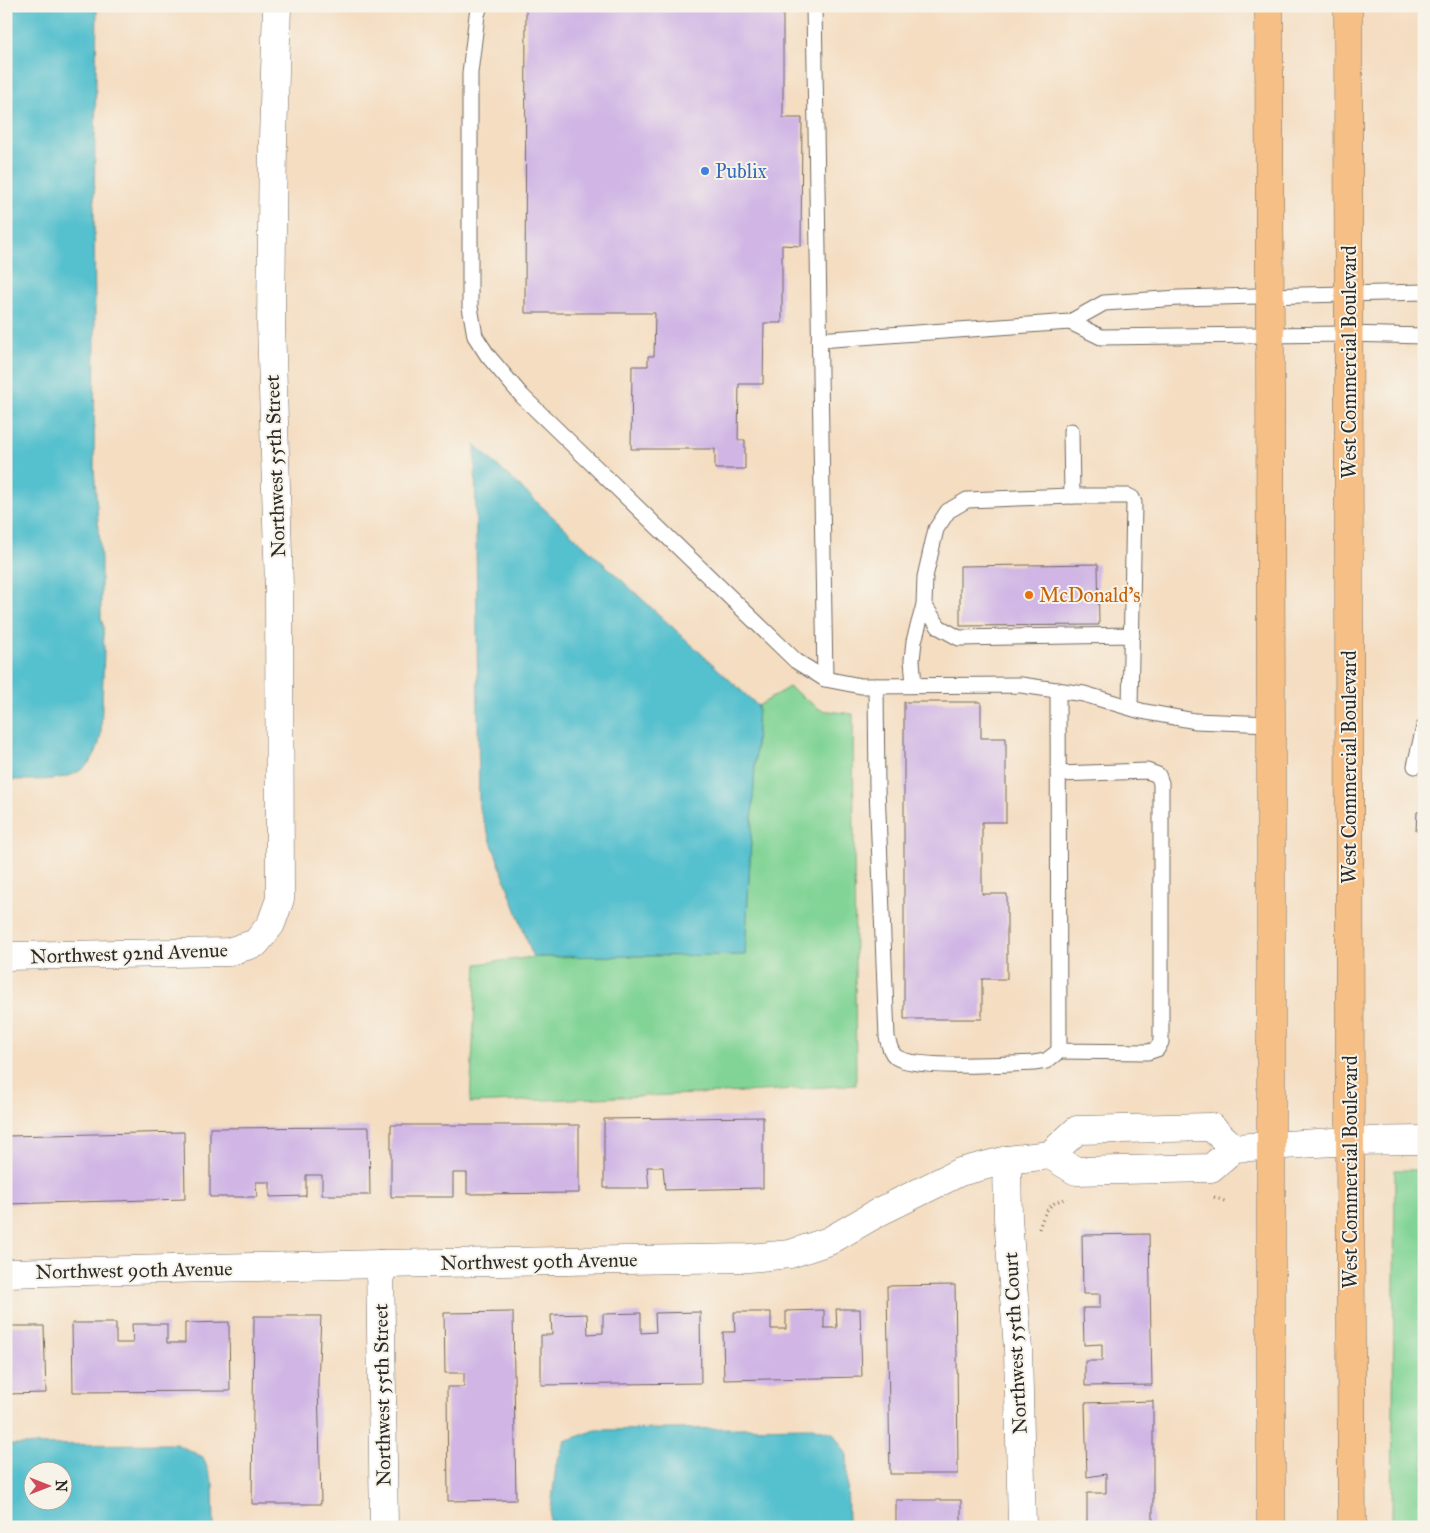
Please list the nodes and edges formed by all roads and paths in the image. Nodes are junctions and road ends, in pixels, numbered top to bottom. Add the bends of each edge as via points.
1 (277, 6) edge
2 (480, 6) edge
3 (814, 6) edge
4 (1269, 6) edge
5 (1348, 6) edge
6 (1424, 292) edge
7 (1349, 294) junction
8 (1270, 296) junction
9 (1070, 322) junction
10 (1348, 334) junction
11 (1270, 335) junction
12 (1424, 336) edge
13 (819, 340) junction
14 (1071, 431) dead end
15 (1072, 496) junction
16 (924, 605) junction
17 (1132, 634) junction
18 (825, 679) junction
19 (876, 686) junction
20 (914, 686) junction
21 (1058, 690) junction
22 (1130, 707) junction
23 (1272, 724) junction
24 (1424, 727) edge
25 (1424, 760) edge
26 (1058, 774) junction
27 (271, 924) joint
28 (6, 956) edge
29 (1059, 1051) junction
30 (1424, 1140) edge
31 (1350, 1141) junction
32 (1272, 1146) junction
33 (1234, 1148) junction
34 (1050, 1155) junction
35 (1007, 1160) junction
36 (1212, 1196) dead end
37 (1073, 1199) dead end
38 (1227, 1202) dead end
39 (1038, 1237) dead end
40 (380, 1264) junction
41 (6, 1273) edge
42 (384, 1527) edge
43 (1022, 1527) edge
44 (1271, 1527) edge
45 (1352, 1527) edge

1 - 27 street, Northwest 55th Street via 271,323 279,587 280,899
2 - 18 lane via 470,74 470,307 475,336 522,396 796,661
3 - 13 lane
4 - 8 highway
5 - 7 highway, West Commercial Boulevard
6 - 7 lane
7 - 8 lane
7 - 10 highway, West Commercial Boulevard
8 - 9 lane via 1104,303
8 - 11 highway
9 - 11 lane via 1101,337
9 - 13 lane
10 - 11 lane
10 - 12 lane
10 - 31 highway, West Commercial Boulevard
11 - 23 highway
13 - 18 lane
14 - 15 lane
15 - 16 lane via 967,500 948,511 936,529 925,577
15 - 17 lane via 1132,498
16 - 17 lane via 939,627 959,638
16 - 20 lane via 914,640
17 - 22 lane
18 - 19 lane
19 - 20 lane
19 - 29 lane via 886,1036 891,1052 907,1061 932,1065 1034,1064 1046,1061
20 - 21 lane via 1021,686
21 - 22 lane
21 - 26 lane
22 - 23 lane via 1195,721
23 - 32 highway
24 - 25 lane via 1415,766
26 - 29 lane
26 - 29 lane via 1147,771 1158,775 1161,783 1160,1042 1157,1049 1148,1052
27 - 28 street, Northwest 92nd Avenue via 256,943 228,952
30 - 31 street
31 - 32 street
31 - 45 highway, West Commercial Boulevard
32 - 33 street
32 - 44 highway
33 - 34 street via 1211,1168 1076,1171
33 - 34 street via 1211,1127 1077,1130
34 - 35 street, Northwest 90th Avenue
35 - 40 street, Northwest 90th Avenue via 960,1172 829,1241 790,1254 739,1258
35 - 43 street, Northwest 55th Court via 1018,1349
36 - 38 path
37 - 39 path via 1051,1204 1044,1214
40 - 41 street, Northwest 90th Avenue
40 - 42 street, Northwest 55th Street

